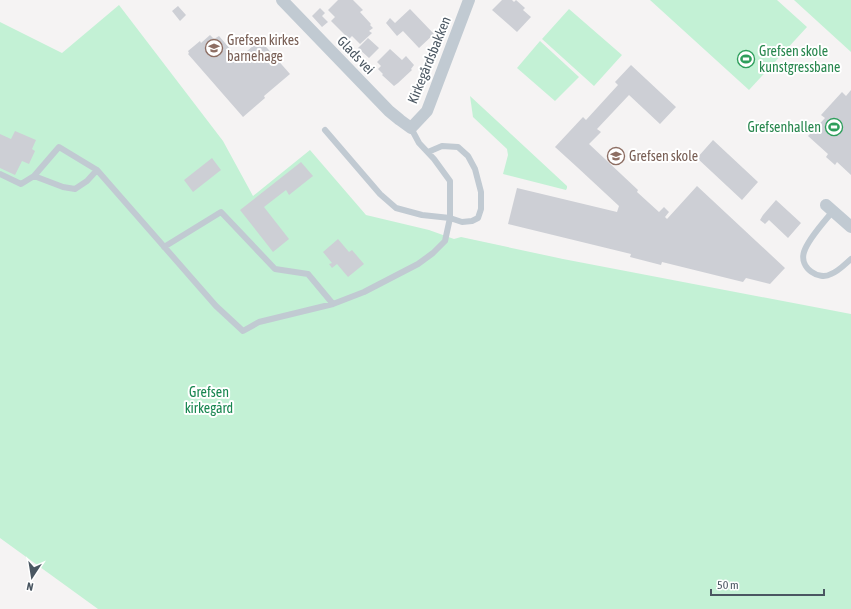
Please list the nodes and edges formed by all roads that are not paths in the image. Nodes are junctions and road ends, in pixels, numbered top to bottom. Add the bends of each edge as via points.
1 (282, 0) edge
2 (469, 0) edge
3 (412, 128) junction
4 (325, 130) dead end
5 (428, 152) junction
6 (97, 170) junction
7 (0, 174) edge
8 (34, 176) junction
9 (830, 208) joint
10 (450, 218) junction
11 (851, 226) edge
12 (164, 247) junction
13 (851, 258) edge
14 (333, 304) junction

1 - 3 street, Glads vei via 389,111
2 - 3 street, Kirkegårdsbakken via 427,111
3 - 5 lane via 419,143
4 - 10 lane via 380,194 396,208 422,215
5 - 10 lane via 450,182
5 - 10 lane via 442,146 458,147 468,156 475,169 481,192 478,218 462,222
6 - 8 lane via 75,189
6 - 8 lane via 59,147
6 - 12 lane
7 - 8 lane via 21,184
9 - 11 street
9 - 13 lane via 807,244 803,261 810,271 824,276 830,275
10 - 14 lane via 445,241 433,253 418,264 364,292
12 - 14 lane via 216,306 243,331 259,322
12 - 14 lane via 221,212 275,269 308,274

